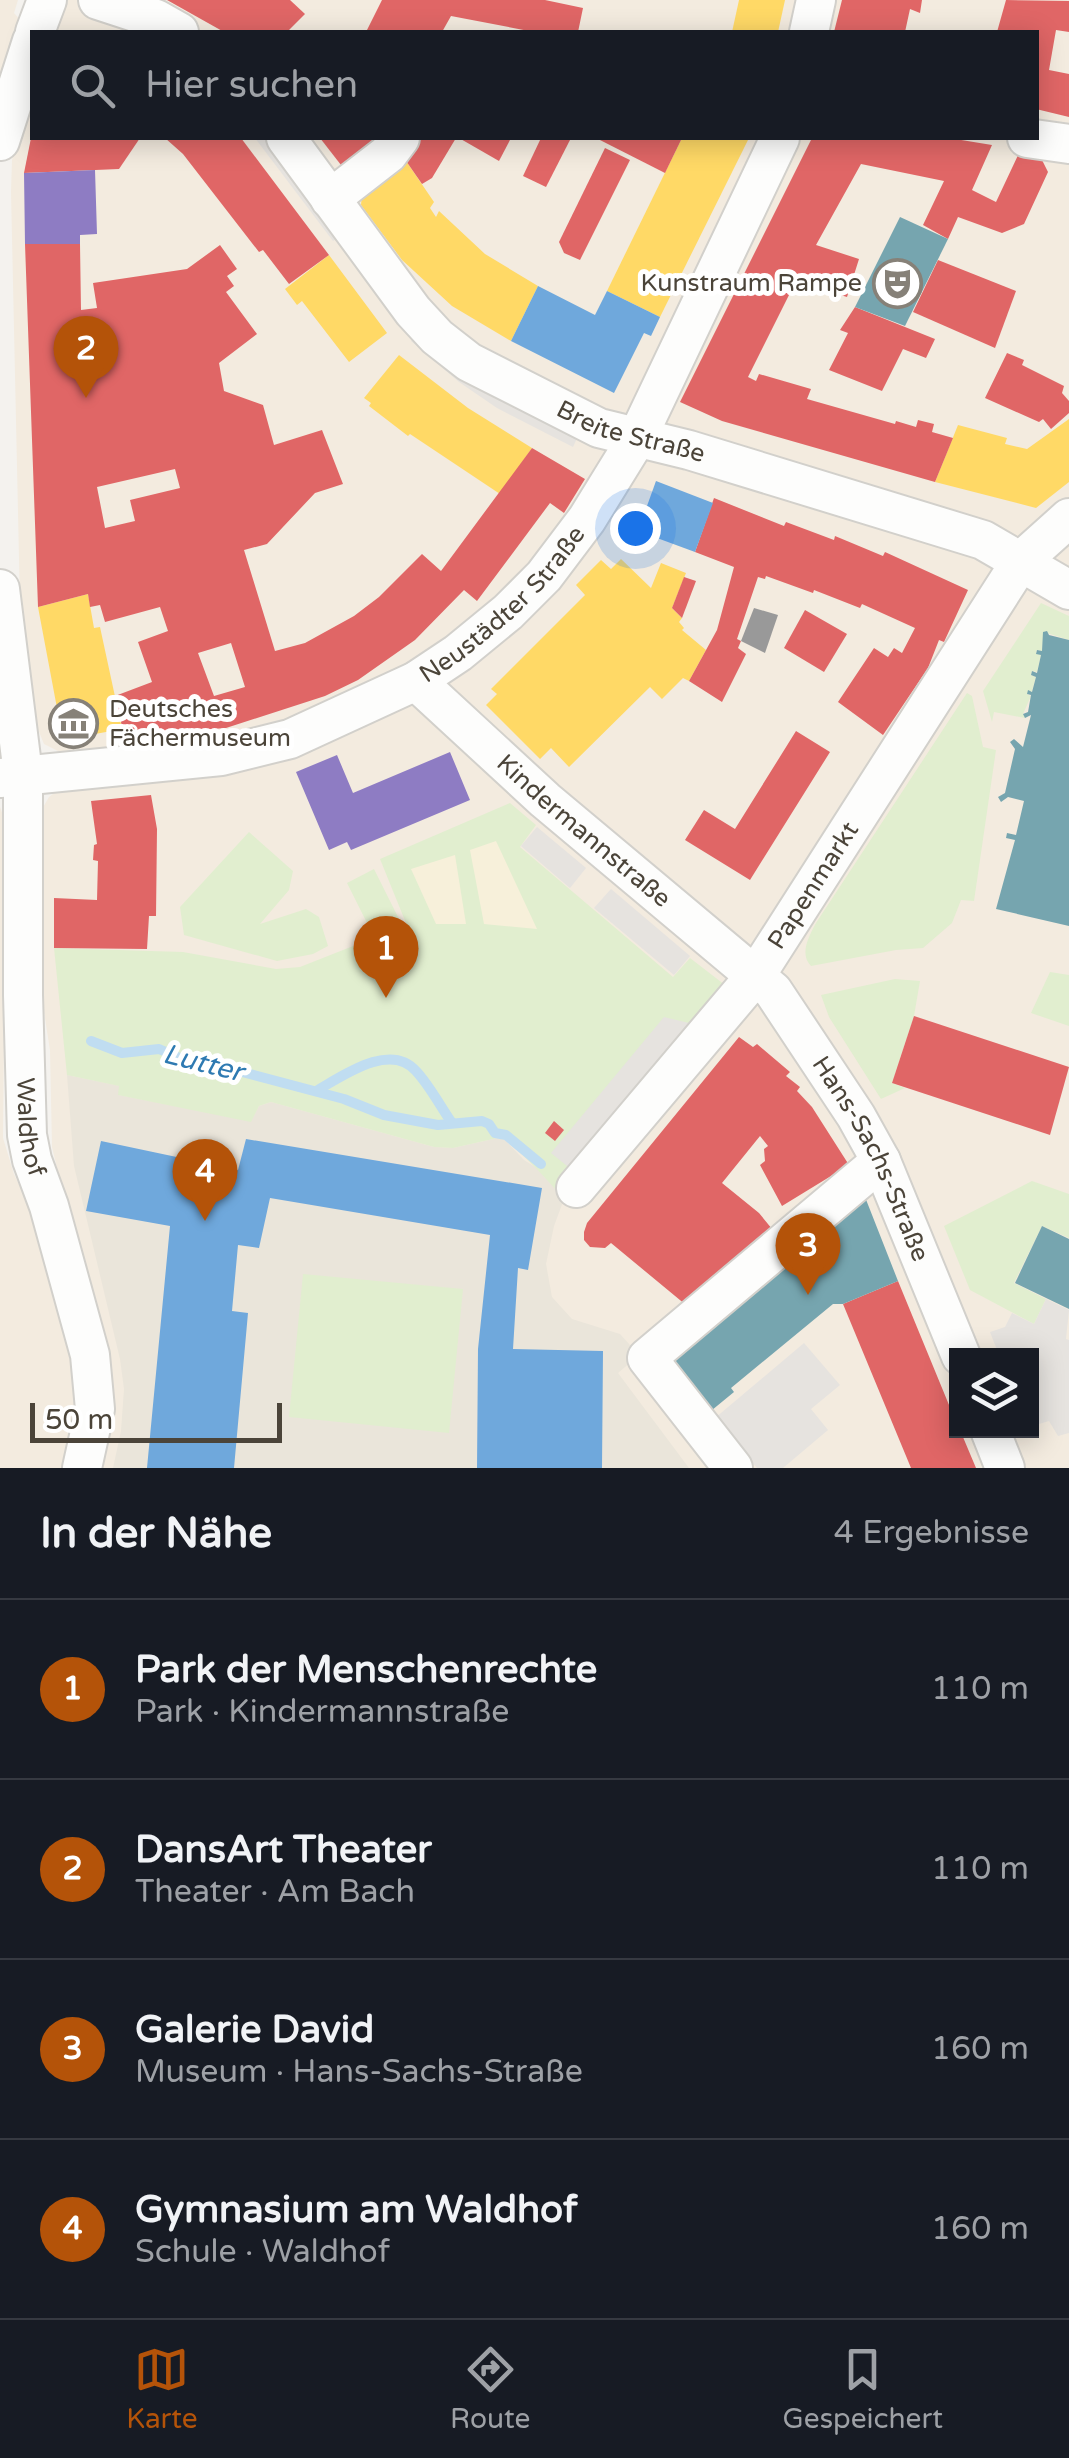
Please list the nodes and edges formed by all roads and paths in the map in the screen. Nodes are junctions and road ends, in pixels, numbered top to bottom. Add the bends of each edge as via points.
1 (46, 0) edge
2 (98, 0) edge
3 (816, 0) edge
4 (36, 30) edge
5 (175, 30) edge
6 (809, 30) edge
7 (30, 46) edge
8 (287, 140) edge
9 (398, 140) edge
10 (779, 140) edge
11 (1039, 140) edge
12 (0, 141) edge
13 (1069, 144) edge
14 (330, 199) junction
15 (637, 438) junction
16 (1069, 518) edge
17 (1020, 561) junction
18 (0, 589) edge
19 (1069, 590) edge
20 (416, 681) junction
21 (12, 776) edge
22 (756, 975) junction
23 (13, 1097) edge
24 (881, 1161) junction
25 (16, 1166) edge
26 (576, 1188) dead end
27 (958, 1348) edge
28 (993, 1438) edge
29 (82, 1468) edge
30 (732, 1468) edge
31 (1005, 1468) edge

1 - 4 street
2 - 5 street
3 - 6 street
7 - 12 street
8 - 14 street, Breite Straße
9 - 14 street
10 - 15 street, Neustädter Straße
11 - 13 street
14 - 15 street, Breite Straße via 413,311 469,362 599,428
15 - 17 street, Breite Straße via 982,540
15 - 20 street, Neustädter Straße via 544,576
16 - 17 street, Papenmarkt
17 - 19 street, Breite Straße
17 - 22 street, Papenmarkt
18 - 21 street, Waldhof
20 - 21 street, Neustädter Straße via 259,748
20 - 22 street, Kindermannstraße via 545,800
21 - 23 street, Waldhof
22 - 24 street, Hans-Sachs-Straße via 792,1019
22 - 26 street, Papenmarkt
23 - 25 street, Waldhof
24 - 27 street, Hans-Sachs-Straße
24 - 30 street via 647,1358
25 - 29 street, Waldhof via 49,1206 90,1356 95,1409
28 - 31 street

